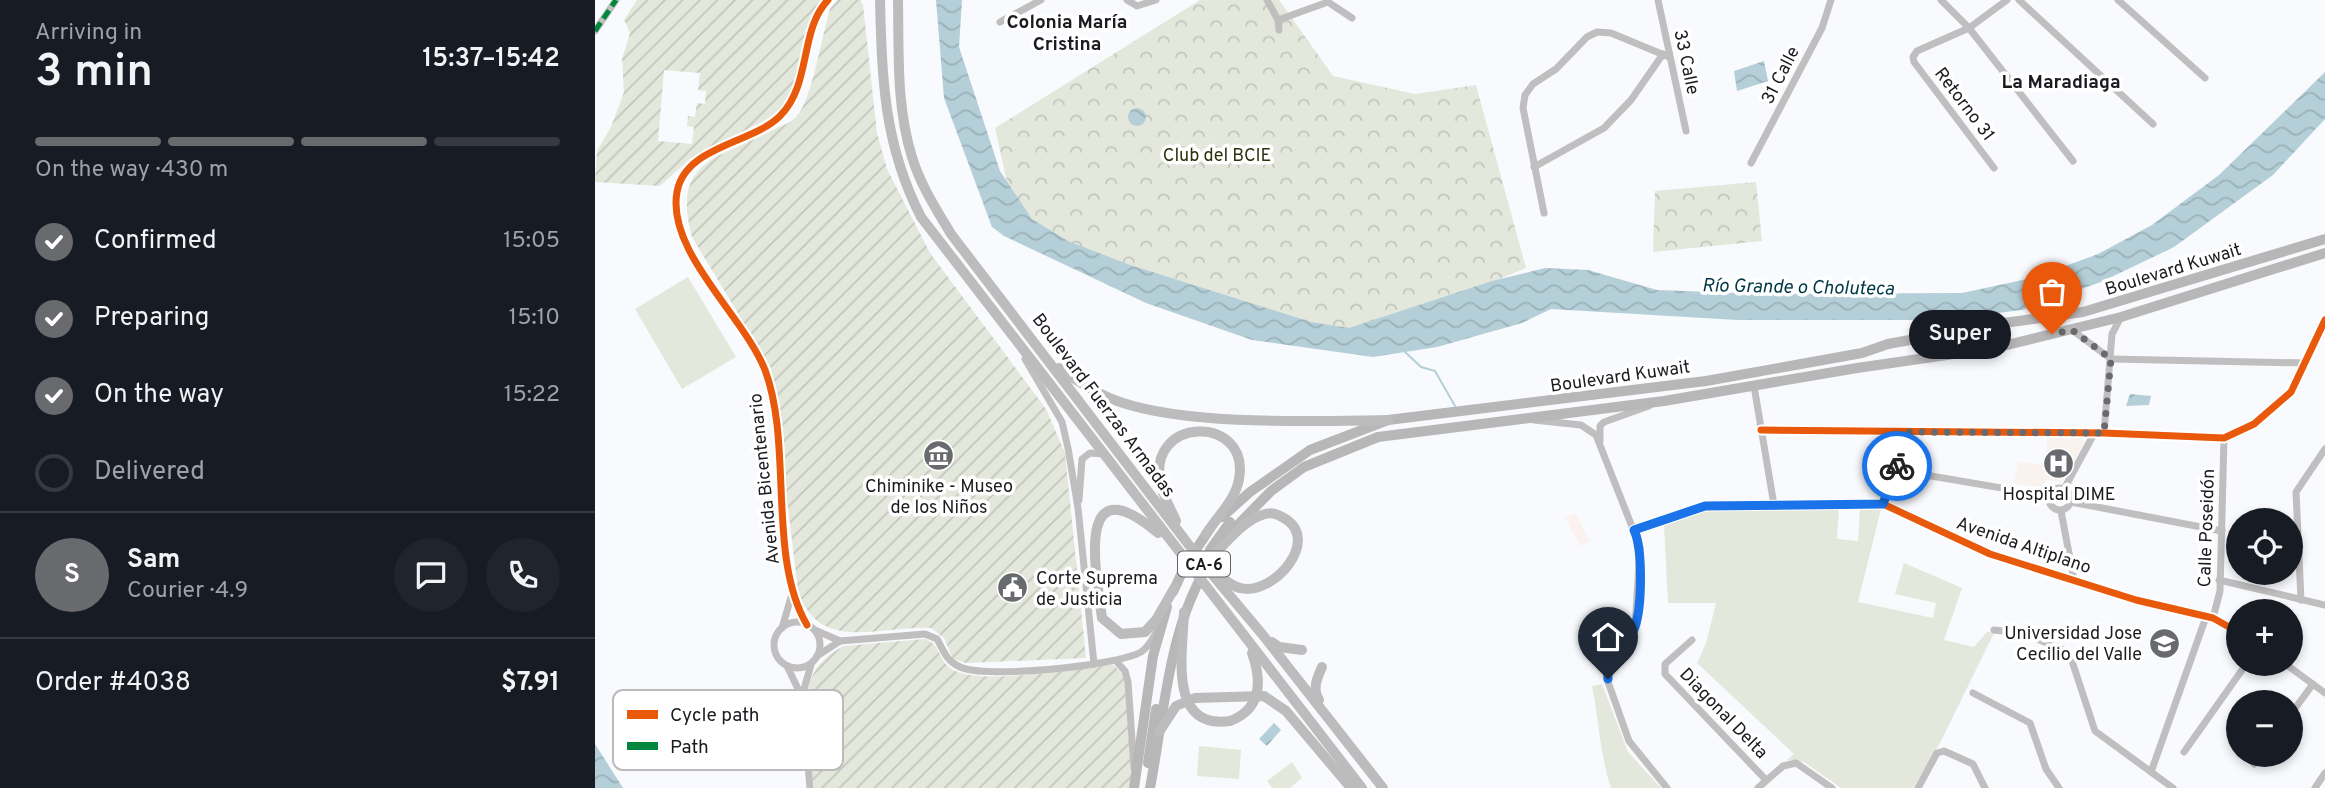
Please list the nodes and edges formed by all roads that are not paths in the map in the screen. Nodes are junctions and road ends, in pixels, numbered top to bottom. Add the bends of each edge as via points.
1 (616, 0) edge
2 (828, 0) edge
3 (872, 0) edge
4 (880, 0) edge
5 (898, 0) edge
6 (1041, 0) edge
7 (1127, 0) edge
8 (1156, 0) edge
9 (1267, 0) edge
10 (1658, 0) edge
11 (1831, 0) edge
12 (1941, 0) edge
13 (2007, 0) edge
14 (2019, 0) edge
15 (2117, 0) edge
16 (1352, 18) dead end
17 (1278, 20) junction
18 (1000, 22) dead end
19 (1969, 27) junction
20 (881, 30) junction
21 (1279, 30) dead end
22 (595, 31) edge
23 (1666, 55) junction
24 (2205, 78) dead end
25 (2153, 124) dead end
26 (1686, 131) dead end
27 (2073, 162) dead end
28 (1751, 163) dead end
29 (1534, 167) junction
30 (1994, 168) dead end
31 (1544, 213) dead end
32 (2325, 239) edge
33 (2320, 250) edge
34 (2325, 259) edge
35 (2257, 260) junction
36 (2302, 260) junction
37 (2260, 272) junction
38 (2120, 317) junction
39 (2046, 319) junction
40 (2325, 320) edge
41 (2072, 330) junction
42 (2032, 338) junction
43 (1016, 343) junction
44 (1862, 353) junction
45 (2111, 359) junction
46 (1048, 360) junction
47 (2305, 363) junction
48 (1857, 368) junction
49 (1754, 386) junction
50 (1664, 401) junction
51 (1523, 419) junction
52 (1388, 420) junction
53 (1761, 430) junction
54 (1907, 432) junction
55 (2095, 432) junction
56 (2104, 433) junction
57 (2224, 438) junction
58 (1600, 442) junction
59 (2325, 449) edge
60 (1104, 454) junction
61 (1895, 470) junction
62 (2064, 489) junction
63 (2049, 496) junction
64 (2071, 502) junction
65 (1883, 504) junction
66 (1774, 505) junction
67 (1078, 508) junction
68 (2061, 511) junction
69 (1634, 530) junction
70 (2222, 531) junction
71 (1204, 536) junction
72 (1184, 539) junction
73 (1174, 547) junction
74 (1214, 551) junction
75 (1205, 566) junction
76 (2074, 580) junction
77 (2219, 580) junction
78 (1175, 585) junction
79 (792, 593) junction
80 (2297, 599) edge
81 (2301, 599) edge
82 (2303, 600) edge
83 (2325, 605) edge
84 (1184, 612) junction
85 (2209, 617) junction
86 (2226, 626) edge
87 (810, 627) junction
88 (782, 628) junction
89 (1160, 629) junction
90 (1994, 630) dead end
91 (1262, 634) junction
92 (1692, 640) dead end
93 (840, 641) junction
94 (1248, 644) junction
95 (1302, 650) dead end
96 (814, 659) junction
97 (1116, 661) junction
98 (1094, 664) junction
99 (787, 666) junction
100 (1322, 667) dead end
101 (2238, 676) edge
102 (2302, 676) edge
103 (2313, 684) junction
104 (799, 690) edge
105 (804, 690) edge
106 (2325, 692) edge
107 (1973, 693) dead end
108 (2303, 698) edge
109 (1338, 729) junction
110 (1159, 732) junction
111 (2184, 752) dead end
112 (808, 770) edge
113 (2151, 772) junction
114 (2325, 773) edge
115 (1766, 780) junction
116 (1137, 787) edge
117 (810, 788) edge
118 (1148, 788) edge
119 (1351, 788) edge
120 (1362, 788) edge
121 (1383, 788) edge
122 (1667, 788) edge
123 (1758, 788) edge
124 (1832, 788) edge
125 (1919, 788) edge
126 (1985, 788) edge
127 (2059, 788) edge
128 (2173, 788) edge
129 (2315, 788) edge

1 - 22 street
2 - 79 street, Avenida Bicentenario via 818,14 789,107 776,121 706,156 689,170 680,180 675,206 687,244 766,373
3 - 20 street
4 - 20 highway, Boulevard Fuerzas Armadas / CA-6
5 - 46 highway, Boulevard Fuerzas Armadas / CA-6 via 903,118 927,194 951,234
6 - 18 street
7 - 8 street via 1137,6
9 - 17 street
10 - 23 street, 33 Calle
11 - 28 street, 31 Calle via 1817,38
12 - 19 street
13 - 19 street
14 - 25 street
15 - 24 street
16 - 17 street via 1328,2
17 - 21 street
19 - 27 street
19 - 30 street, Retorno 31 via 1917,51 1913,62
20 - 43 highway, Boulevard Fuerzas Armadas / CA-6 via 886,120 905,183 936,239
23 - 26 street, 33 Calle
23 - 29 street via 1604,128
23 - 29 street via 1611,33 1587,37 1571,57 1525,95 1523,108
29 - 31 street
32 - 35 main road, Boulevard Kuwait
33 - 35 main road
33 - 36 main road, Boulevard Kuwait
33 - 37 main road
34 - 36 street
35 - 39 main road, Boulevard Kuwait via 2123,302
36 - 37 main road, Boulevard Kuwait
37 - 38 main road, Boulevard Kuwait
38 - 41 main road, Boulevard Kuwait
38 - 45 street via 2112,334
39 - 42 main road via 1964,339 1969,347
39 - 44 main road, Boulevard Kuwait via 1888,344
40 - 47 street
41 - 42 main road, Boulevard Kuwait
41 - 45 street
42 - 48 main road, Boulevard Kuwait via 1962,354
43 - 60 highway, Boulevard Fuerzas Armadas / CA-6
43 - 67 street via 1062,422
44 - 48 main road via 1944,339 1952,344 1949,350
44 - 52 main road, Boulevard Kuwait via 1626,393
45 - 47 street
45 - 56 street
46 - 52 highway via 1094,391 1151,410 1269,419
46 - 72 highway, Boulevard Fuerzas Armadas / CA-6
47 - 57 street via 2283,400 2254,424
48 - 49 main road, Boulevard Kuwait
49 - 50 main road, Boulevard Kuwait
49 - 53 street
50 - 51 main road, Boulevard Kuwait
50 - 58 street via 1604,422
51 - 58 street via 1580,425
51 - 74 main road, Boulevard Kuwait via 1378,437 1308,464 1249,510
52 - 71 main road, Boulevard Kuwait via 1310,450 1250,492
53 - 54 street
53 - 66 street
54 - 55 street
54 - 61 street
55 - 56 street
55 - 62 street
56 - 57 street
57 - 70 street, Calle Poseidón
58 - 69 street
59 - 81 street via 2295,492
60 - 67 street via 1094,452 1082,459
60 - 73 highway, Boulevard Fuerzas Armadas / CA-6
61 - 63 street
61 - 65 street
62 - 63 street via 2057,488
62 - 64 street
63 - 68 street via 2050,505
64 - 68 street
64 - 70 street
65 - 66 street, Avenida Altiplano
65 - 76 street, Avenida Altiplano via 1990,554
66 - 69 street, Avenida Altiplano via 1705,506
67 - 98 street
68 - 76 street
69 - 122 street via 1640,547 1637,618 1632,635 1609,666 1608,679 1629,741
70 - 77 street, Calle Poseidón
71 - 72 highway via 1237,488 1240,470 1226,440 1203,430 1178,436 1160,466 1164,495
71 - 78 main road, Boulevard Kuwait
72 - 75 highway, Boulevard Fuerzas Armadas / CA-6
73 - 78 highway via 1138,516 1125,511 1105,516 1094,534 1102,618 1113,631 1129,636 1146,632
73 - 94 highway, Boulevard Fuerzas Armadas / CA-6
74 - 75 highway via 1261,515 1279,515 1297,534 1293,560 1257,588 1239,588
74 - 84 main road, Boulevard Kuwait
74 - 118 main road via 1183,601 1168,649 1154,718
75 - 91 highway, Boulevard Fuerzas Armadas / CA-6
76 - 85 street, Avenida Altiplano
77 - 80 street
77 - 85 street, Calle Poseidón via 2218,601
78 - 89 main road, Boulevard Kuwait
79 - 87 street, Avenida Bicentenario
79 - 88 street, Avenida Bicentenario
82 - 83 street
84 - 94 highway via 1183,691 1191,707 1204,718 1230,721 1252,706 1259,681
84 - 110 main road, Boulevard Kuwait via 1172,650
85 - 86 street, Avenida Altiplano
85 - 113 street, Calle Poseidón
87 - 88 street via 791,623
87 - 93 street
87 - 96 street via 819,642
88 - 99 street via 774,647
89 - 97 street via 1143,651
89 - 116 main road
89 - 116 main road, Boulevard Kuwait via 1148,686
90 - 113 street via 2022,633 2069,652 2095,731
91 - 95 highway via 1279,647
91 - 109 highway, Boulevard Fuerzas Armadas / CA-6
92 - 115 street, Diagonal Delta via 1665,664 1665,674
93 - 96 street
93 - 98 street via 928,634 937,639 945,657 971,671
94 - 120 highway, Boulevard Fuerzas Armadas / CA-6
96 - 99 street via 800,668
96 - 105 street
97 - 98 street
97 - 116 street via 1128,682
99 - 104 street
100 - 109 highway via 1315,694
101 - 111 street
102 - 103 street
103 - 106 street
103 - 108 street
107 - 127 street via 2030,723 2046,769
109 - 121 highway, Boulevard Fuerzas Armadas / CA-6
110 - 118 main road, Boulevard Kuwait
110 - 119 highway via 1181,703 1195,698 1263,696 1286,711
112 - 117 street
113 - 128 street
114 - 129 street
115 - 123 street
115 - 124 street, Diagonal Delta via 1783,766 1796,763
125 - 126 street via 1937,753 1949,752 1973,764

